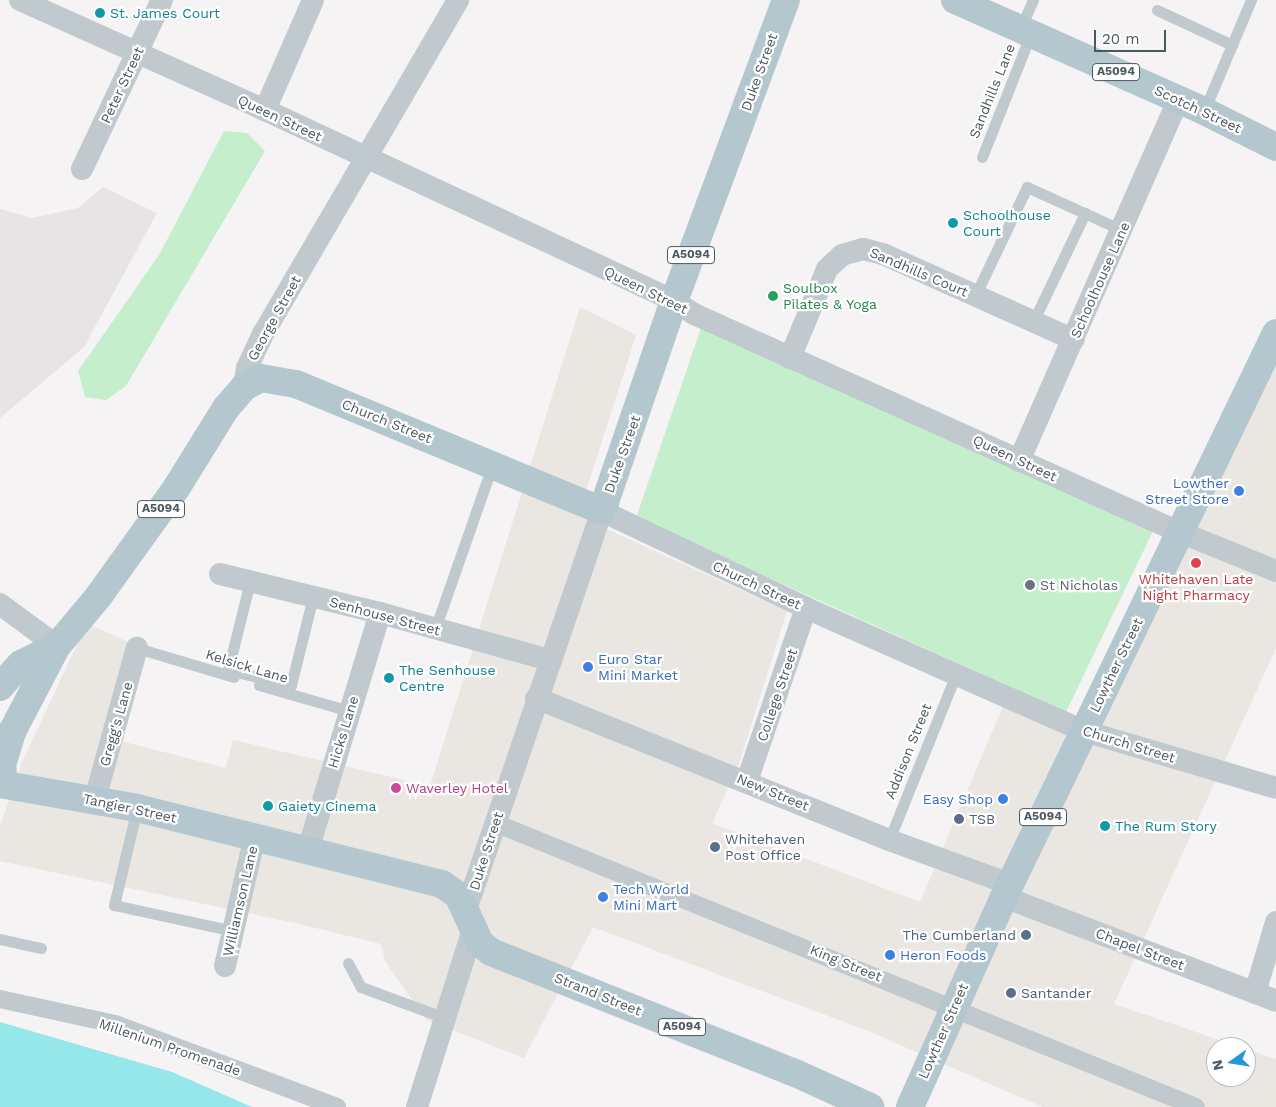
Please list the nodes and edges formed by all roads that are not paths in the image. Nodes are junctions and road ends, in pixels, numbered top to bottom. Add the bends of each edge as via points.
1 (20, 0) edge
2 (162, 0) edge
3 (313, 0) edge
4 (458, 0) edge
5 (786, 0) edge
6 (955, 0) edge
7 (1032, 0) edge
8 (1251, 0) edge
9 (1157, 10) dead end
10 (1025, 33) junction
11 (1232, 45) junction
12 (138, 54) junction
13 (1179, 99) junction
14 (265, 110) junction
15 (1204, 110) junction
16 (1276, 147) edge
17 (982, 157) dead end
18 (367, 160) junction
19 (82, 170) dead end
20 (1084, 213) junction
21 (1122, 230) junction
22 (975, 296) junction
23 (674, 301) junction
24 (1033, 322) junction
25 (1276, 334) edge
26 (1074, 340) junction
27 (790, 358) junction
28 (244, 387) junction
29 (1020, 460) junction
30 (492, 464) junction
31 (602, 511) junction
32 (1182, 530) junction
33 (1276, 571) edge
34 (220, 574) dead end
35 (250, 581) junction
36 (313, 597) junction
37 (0, 604) edge
38 (806, 608) junction
39 (380, 613) junction
40 (434, 629) junction
41 (57, 646) junction
42 (137, 648) joint
43 (549, 660) junction
44 (956, 674) junction
45 (0, 687) edge
46 (536, 698) junction
47 (349, 711) junction
48 (1084, 731) junction
49 (747, 781) junction
50 (1, 786) edge
51 (1276, 788) edge
52 (95, 799) junction
53 (136, 808) junction
54 (495, 823) junction
55 (255, 836) junction
56 (888, 840) junction
57 (308, 850) junction
58 (1007, 891) junction
59 (470, 919) junction
60 (1276, 922) edge
61 (233, 931) junction
62 (0, 939) edge
63 (41, 948) dead end
64 (348, 963) dead end
65 (225, 966) dead end
66 (1255, 993) junction
67 (0, 1000) edge
68 (1276, 1001) edge
69 (954, 1006) junction
70 (445, 1018) junction
71 (337, 1107) edge
72 (417, 1107) edge
73 (870, 1107) edge
74 (910, 1107) edge
75 (1196, 1107) edge

1 - 12 street, Queen Street
2 - 12 street, Peter Street
3 - 14 street
4 - 18 street, George Street
5 - 23 main road, Duke Street / A5094
6 - 10 main road, Scotch Street / A5094
7 - 10 lane, Sandhills Lane
8 - 11 lane
9 - 11 lane
10 - 13 main road, Scotch Street / A5094
10 - 17 lane, Sandhills Lane
11 - 15 lane
12 - 14 street, Queen Street
12 - 19 street, Peter Street
13 - 15 main road, Scotch Street / A5094
13 - 21 street, Schoolhouse Lane
14 - 18 street, Queen Street
15 - 16 main road, Scotch Street / A5094
18 - 23 street, Queen Street
18 - 28 street, George Street via 263,334 247,368
20 - 21 lane
20 - 22 lane via 1026,186
20 - 24 lane
21 - 26 street, Schoolhouse Lane
22 - 24 street, Sandhills Court
22 - 27 street, Sandhills Court via 883,254 863,249 842,255 827,269
23 - 27 street, Queen Street via 694,314
23 - 31 main road, Duke Street / A5094
24 - 26 street, Sandhills Court
25 - 32 main road, Lowther Street / A5094
26 - 29 street, Schoolhouse Lane
27 - 29 street, Queen Street
28 - 30 main road, Church Street / A5094 via 261,378 296,384
28 - 41 main road, George Street / A5094 via 226,408 177,487 98,597
29 - 32 street, Queen Street via 1170,528
30 - 31 main road, Church Street / A5094
30 - 40 lane
31 - 38 street, Church Street
31 - 43 street, Duke Street
32 - 33 street, Queen Street
32 - 48 main road, Lowther Street / A5094
34 - 35 street, Senhouse Street
35 - 36 street, Senhouse Street
35 - 36 lane via 228,670 291,685
36 - 39 street, Senhouse Street
37 - 41 street
38 - 44 street, Church Street
38 - 49 street, College Street
39 - 40 street, Senhouse Street
39 - 47 street, Hicks Lane
40 - 43 street, Senhouse Street
41 - 45 main road, George Street / A5094 via 21,664
41 - 50 main road, George Street / A5094 via 13,730 2,764
42 - 47 lane, Kelsick Lane
42 - 52 street, Gregg's Lane
43 - 46 street, Duke Street
44 - 48 street, Church Street
44 - 56 lane, Addison Street
46 - 49 street, New Street
46 - 54 street, Duke Street
47 - 57 street, Hicks Lane
48 - 51 street, Church Street
48 - 58 main road, Lowther Street / A5094
49 - 56 street, New Street
50 - 52 main road, Tangier Street / A5094
52 - 53 main road, Tangier Street / A5094
53 - 55 main road, Tangier Street / A5094
53 - 61 lane via 114,905
54 - 59 street, Duke Street
54 - 69 street, King Street
55 - 57 main road, A5094
55 - 61 street, Williamson Lane
56 - 58 street, New Street
57 - 59 main road, A5094 via 442,884 458,895
58 - 66 street, Chapel Street
58 - 69 main road, Lowther Street / A5094
59 - 70 street, Duke Street
59 - 73 main road, Strand Street / A5094 via 480,943 491,952 793,1072
60 - 66 street
61 - 65 street, Williamson Lane
62 - 63 lane
64 - 70 lane via 361,987
66 - 68 street, Chapel Street
67 - 71 street, Millenium Promenade via 115,1024
69 - 74 main road, Lowther Street / A5094
69 - 75 street, King Street
70 - 72 street, Duke Street

